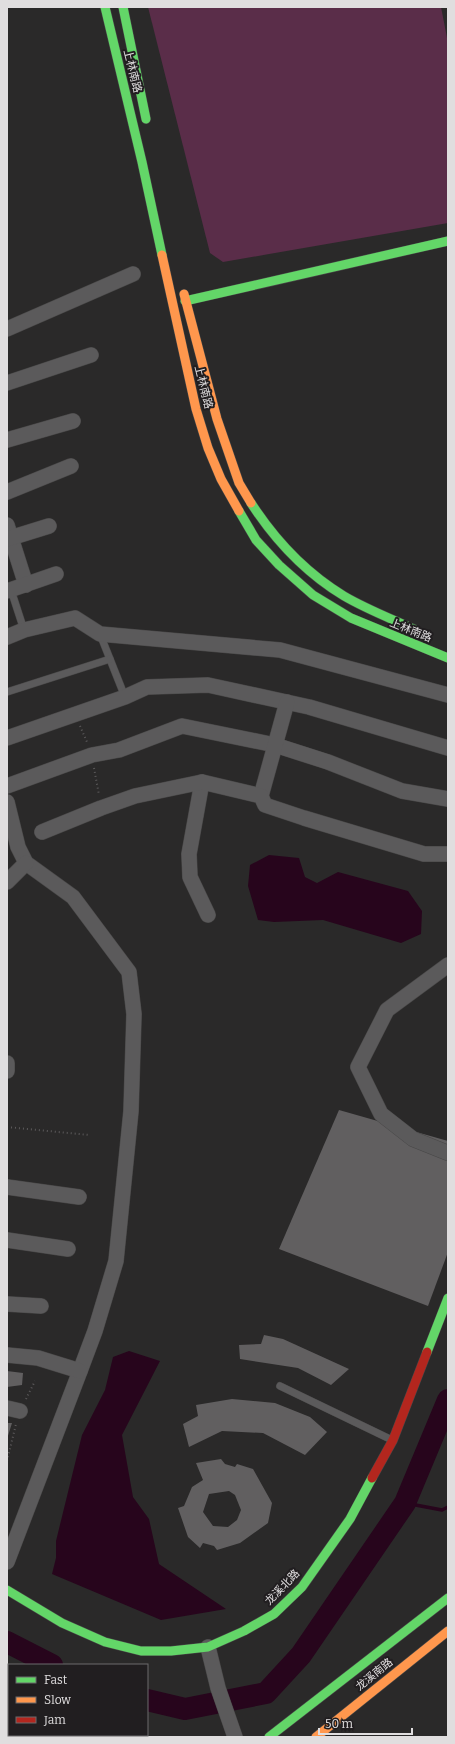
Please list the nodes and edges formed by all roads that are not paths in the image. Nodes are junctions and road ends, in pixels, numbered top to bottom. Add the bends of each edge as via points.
1 (105, 7) edge
2 (123, 7) edge
3 (149, 131) dead end
4 (448, 241) edge
5 (133, 274) dead end
6 (182, 286) dead end
7 (185, 301) junction
8 (7, 329) edge
9 (91, 356) dead end
10 (7, 383) edge
11 (73, 420) dead end
12 (7, 440) edge
13 (71, 466) dead end
14 (7, 492) edge
15 (50, 526) dead end
16 (8, 534) edge
17 (56, 574) dead end
18 (26, 585) junction
19 (9, 590) edge
20 (24, 630) junction
21 (422, 632) dead end
22 (100, 634) junction
23 (7, 636) edge
24 (448, 658) edge
25 (110, 659) junction
26 (7, 692) edge
27 (448, 695) edge
28 (125, 697) junction
29 (287, 702) junction
30 (7, 738) edge
31 (275, 745) junction
32 (448, 748) edge
33 (202, 782) junction
34 (7, 786) edge
35 (261, 796) junction
36 (448, 799) edge
37 (7, 802) edge
38 (42, 832) dead end
39 (448, 854) edge
40 (26, 863) junction
41 (7, 882) edge
42 (208, 915) dead end
43 (448, 965) edge
44 (7, 1063) edge
45 (7, 1071) edge
46 (448, 1153) edge
47 (7, 1187) edge
48 (79, 1197) dead end
49 (7, 1240) edge
50 (68, 1249) dead end
51 (448, 1298) edge
52 (7, 1304) edge
53 (41, 1306) dead end
54 (7, 1355) edge
55 (80, 1371) junction
56 (280, 1386) dead end
57 (393, 1440) junction
58 (7, 1562) edge
59 (7, 1590) edge
60 (448, 1598) edge
61 (448, 1631) edge
62 (208, 1647) junction
63 (235, 1737) edge
64 (269, 1737) edge
65 (316, 1737) edge

1 - 24 street, 上林南路 via 196,409 221,479 256,540 279,565 313,595 351,618
2 - 3 street, 上林南路
4 - 7 street
5 - 8 street
6 - 7 street, 上林南路
7 - 21 street, 上林南路 via 217,419 239,483 265,524 304,567 344,596
9 - 10 street
11 - 12 street
13 - 14 street
15 - 16 street
16 - 18 street
17 - 18 street
18 - 19 street
19 - 20 lane
20 - 22 street via 75,618
20 - 23 street
22 - 25 lane
22 - 27 street via 280,650
25 - 26 lane
25 - 28 lane
28 - 29 street via 147,687 208,685
28 - 30 street
29 - 31 street
29 - 32 street
31 - 34 street via 182,726 119,750 92,756
31 - 35 street
31 - 36 street via 328,762 402,791
33 - 35 street
33 - 38 street via 135,796
33 - 42 street via 189,854 190,877
35 - 39 street via 265,805 304,818 424,854
37 - 40 street via 18,847
40 - 41 street
40 - 55 street via 73,897 129,972 134,1014 131,1111 116,1261
43 - 46 street via 387,1010 358,1067 381,1114 413,1139
44 - 45 street
47 - 48 street
49 - 50 street
51 - 57 street, 龙溪北路
52 - 53 street
54 - 55 street via 38,1358
55 - 58 street
56 - 57 lane
57 - 62 street, 龙溪北路 via 350,1519 302,1587 274,1614
59 - 62 street, 龙溪北路 via 62,1623 105,1642 141,1651
60 - 64 street
61 - 65 street, 龙溪南路
62 - 63 street via 218,1688

